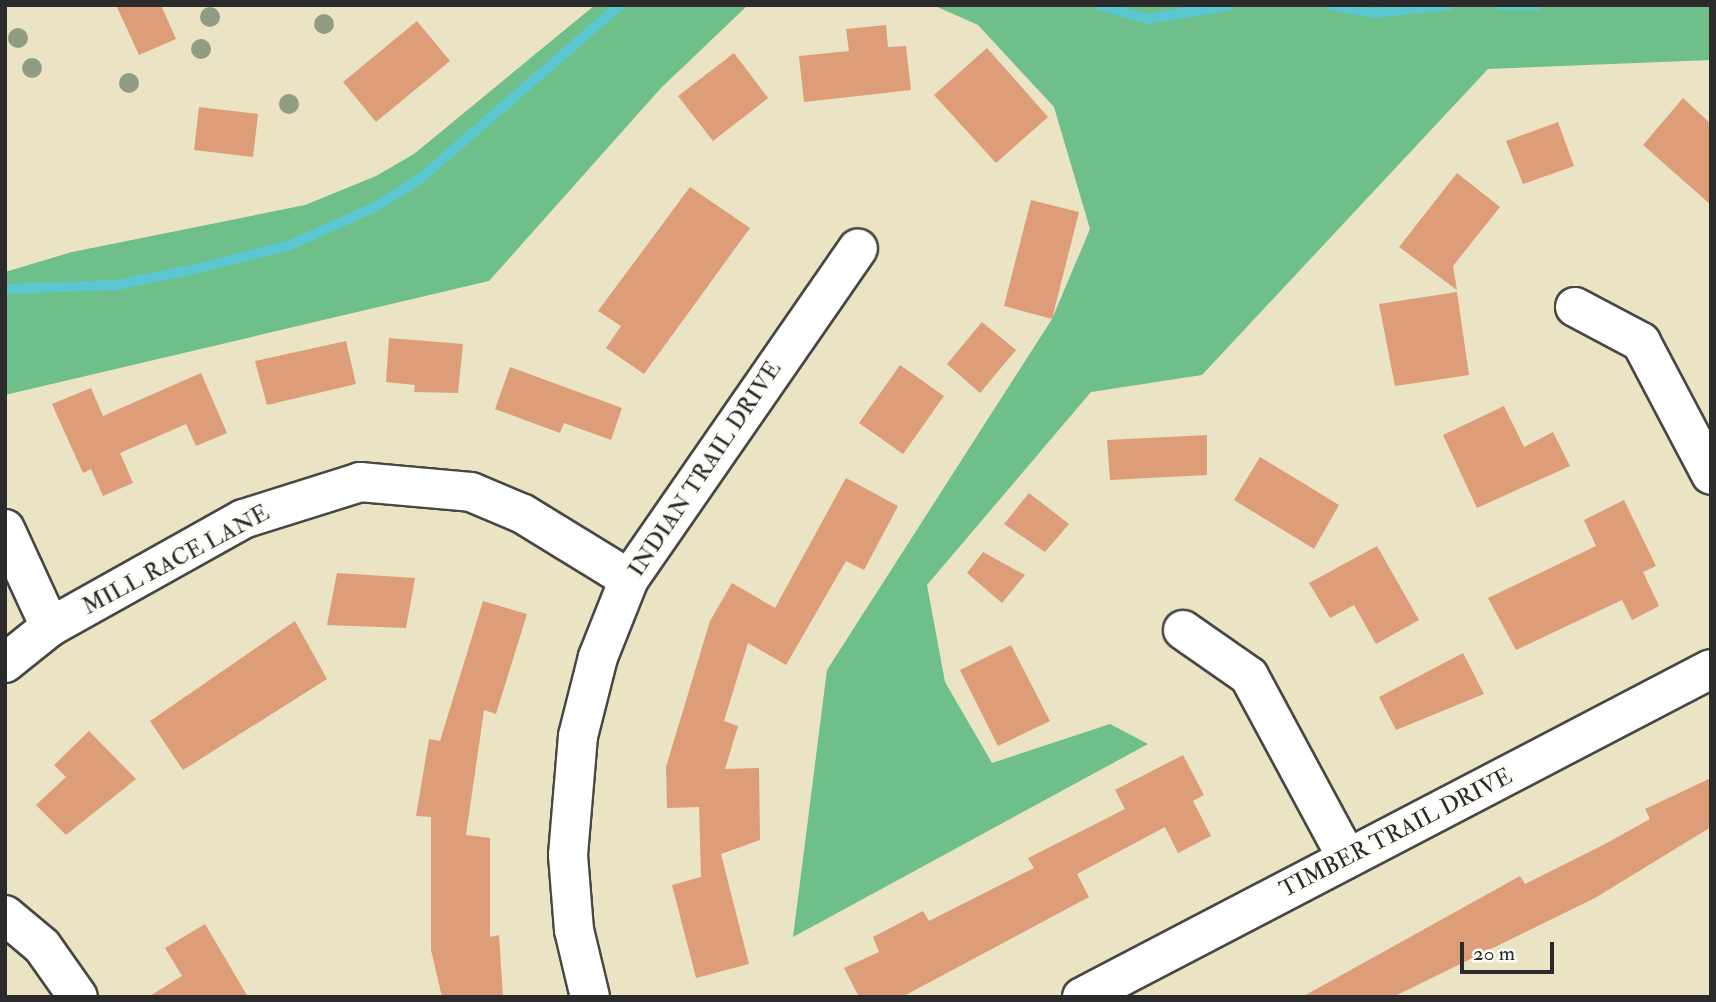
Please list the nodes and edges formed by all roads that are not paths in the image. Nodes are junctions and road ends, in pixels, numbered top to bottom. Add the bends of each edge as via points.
1 (858, 248) dead end
2 (1575, 307) dead end
3 (1711, 475) edge
4 (5, 529) edge
5 (629, 579) junction
6 (50, 627) junction
7 (1183, 630) dead end
8 (5, 663) edge
9 (1711, 669) edge
10 (1346, 858) junction
11 (5, 915) edge
12 (78, 997) edge
13 (590, 997) edge
14 (1082, 997) edge

1 - 5 street, INDIAN TRAIL DRIVE
2 - 3 street via 1641,342
4 - 6 street
5 - 6 street, MILL RACE LANE via 523,514 471,492 359,482 243,519
5 - 13 street, INDIAN TRAIL DRIVE via 598,657 569,802 574,930
6 - 8 street, MILL RACE LANE
7 - 10 street via 1249,676
9 - 10 street, TIMBER TRAIL DRIVE
10 - 14 street, TIMBER TRAIL DRIVE
11 - 12 street via 42,946

